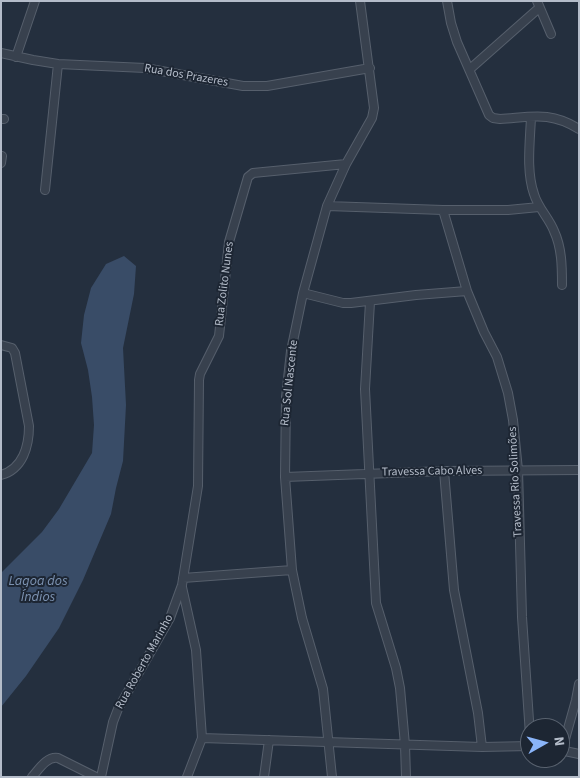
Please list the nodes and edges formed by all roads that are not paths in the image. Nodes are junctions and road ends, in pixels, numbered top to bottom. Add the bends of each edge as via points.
1 (35, 1) edge
2 (360, 1) edge
3 (447, 1) edge
4 (538, 5) edge
5 (551, 34) dead end
6 (1, 53) edge
7 (16, 57) junction
8 (58, 64) junction
9 (370, 68) junction
10 (470, 69) junction
11 (531, 117) junction
12 (579, 129) edge
13 (2, 156) edge
14 (1, 163) edge
15 (346, 164) junction
16 (44, 190) dead end
17 (327, 206) junction
18 (539, 207) junction
19 (443, 210) junction
20 (562, 285) dead end
21 (467, 291) junction
22 (303, 293) junction
23 (370, 302) junction
24 (1, 345) edge
25 (518, 470) junction
26 (579, 470) edge
27 (444, 471) junction
28 (369, 473) junction
29 (1, 475) edge
30 (284, 477) junction
31 (292, 570) junction
32 (182, 581) junction
33 (579, 684) edge
34 (529, 718) edge
35 (570, 720) edge
36 (202, 738) junction
37 (269, 740) junction
38 (329, 742) junction
39 (405, 744) junction
40 (520, 746) edge
41 (482, 747) junction
42 (32, 777) edge
43 (96, 777) edge
44 (101, 777) edge
45 (187, 777) edge
46 (264, 777) edge
47 (332, 777) edge
48 (406, 777) edge

1 - 7 street
2 - 9 street, Rua Sol Nascente
3 - 10 street via 454,33
4 - 5 street
4 - 10 street
6 - 7 street, Rua dos Prazeres
7 - 8 street, Rua dos Prazeres
8 - 9 street, Rua dos Prazeres via 145,68 243,86 268,86
8 - 16 street
9 - 15 street, Rua Sol Nascente via 374,98 372,118
10 - 11 street via 489,115 500,119
11 - 12 street via 565,120
11 - 18 street via 530,173
13 - 14 street
15 - 17 street, Rua Sol Nascente
15 - 32 street, Rua Zolito Nunes via 252,173 248,177 229,242 219,336 199,380 198,486
17 - 19 street
17 - 22 street, Rua Sol Nascente
18 - 19 street
18 - 20 street via 559,244
19 - 21 street, Travessa Rio Solimões
21 - 23 street
21 - 25 street, Travessa Rio Solimões via 508,393
22 - 23 street via 343,303
22 - 30 street, Rua Sol Nascente via 286,397
23 - 28 street via 365,389
24 - 29 street via 12,348 15,353 29,426 25,453 11,472
25 - 26 street, Travessa Cabo Alves
25 - 27 street, Travessa Cabo Alves
25 - 34 street, Travessa Rio Solimões
27 - 28 street, Travessa Cabo Alves
27 - 41 street via 454,590 474,686
28 - 30 street, Travessa Cabo Alves
28 - 39 street via 376,603 396,668
30 - 31 street, Rua Sol Nascente
31 - 32 street
31 - 38 street, Rua Sol Nascente via 323,689
32 - 36 street via 196,650
32 - 44 street, Rua Roberto Marinho via 170,618 118,709
33 - 35 street
36 - 37 street
36 - 45 street
37 - 38 street
37 - 46 street
38 - 39 street
38 - 47 street, Rua Sol Nascente
39 - 41 street
39 - 48 street
40 - 41 street
42 - 43 street via 53,757

